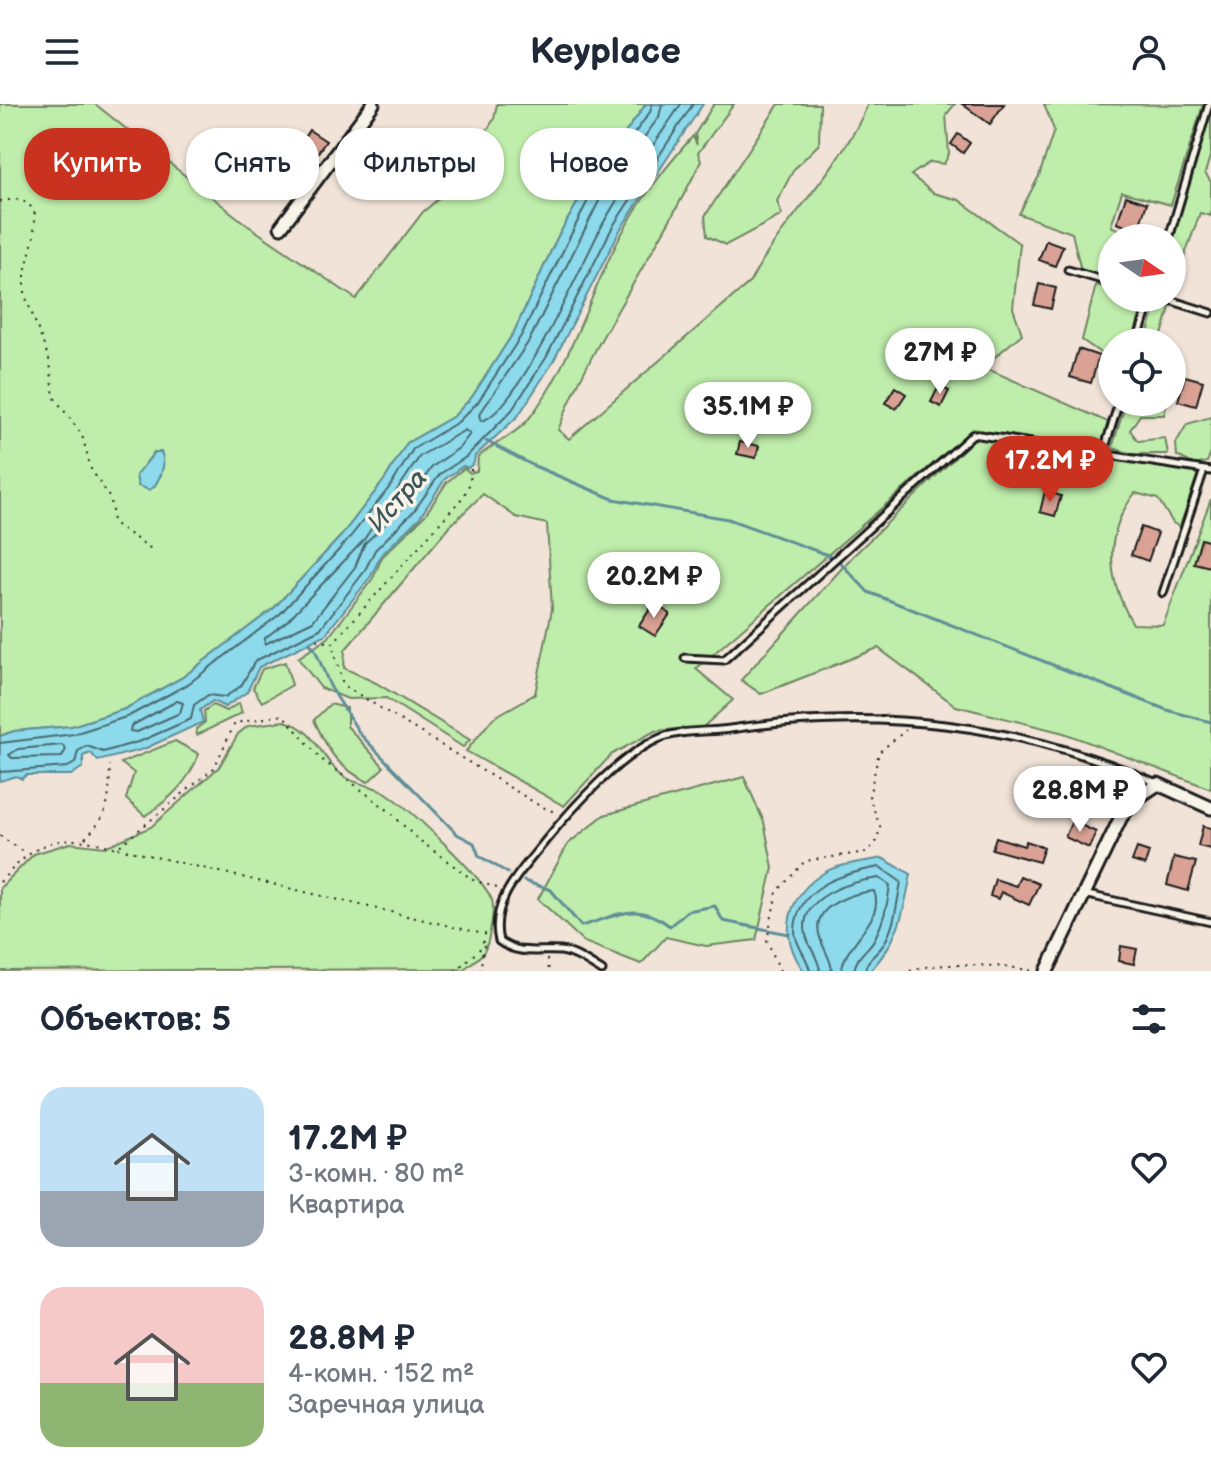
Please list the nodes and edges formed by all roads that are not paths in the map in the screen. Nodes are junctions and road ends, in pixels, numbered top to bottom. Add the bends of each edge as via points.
1 (373, 104) edge
2 (1209, 104) edge
3 (1173, 224) edge
4 (281, 227) dead end
5 (1068, 270) dead end
6 (1098, 279) edge
7 (1186, 305) edge
8 (1211, 313) edge
9 (1115, 416) edge
10 (1103, 454) junction
11 (1208, 471) edge
12 (1163, 593) dead end
13 (685, 658) dead end
14 (1158, 784) junction
15 (1211, 808) edge
16 (1083, 894) junction
17 (1211, 922) edge
18 (602, 971) edge
19 (1047, 971) edge

1 - 4 street
2 - 3 lane
5 - 6 lane
7 - 8 lane
9 - 10 lane
10 - 11 lane
10 - 13 lane via 973,434 724,660
11 - 12 lane
14 - 15 street
14 - 16 street via 1121,817
14 - 18 lane via 1109,762 952,723 791,720 660,737 635,752 565,816 509,887 496,930 499,941 510,949 560,951
16 - 17 lane
16 - 19 street

